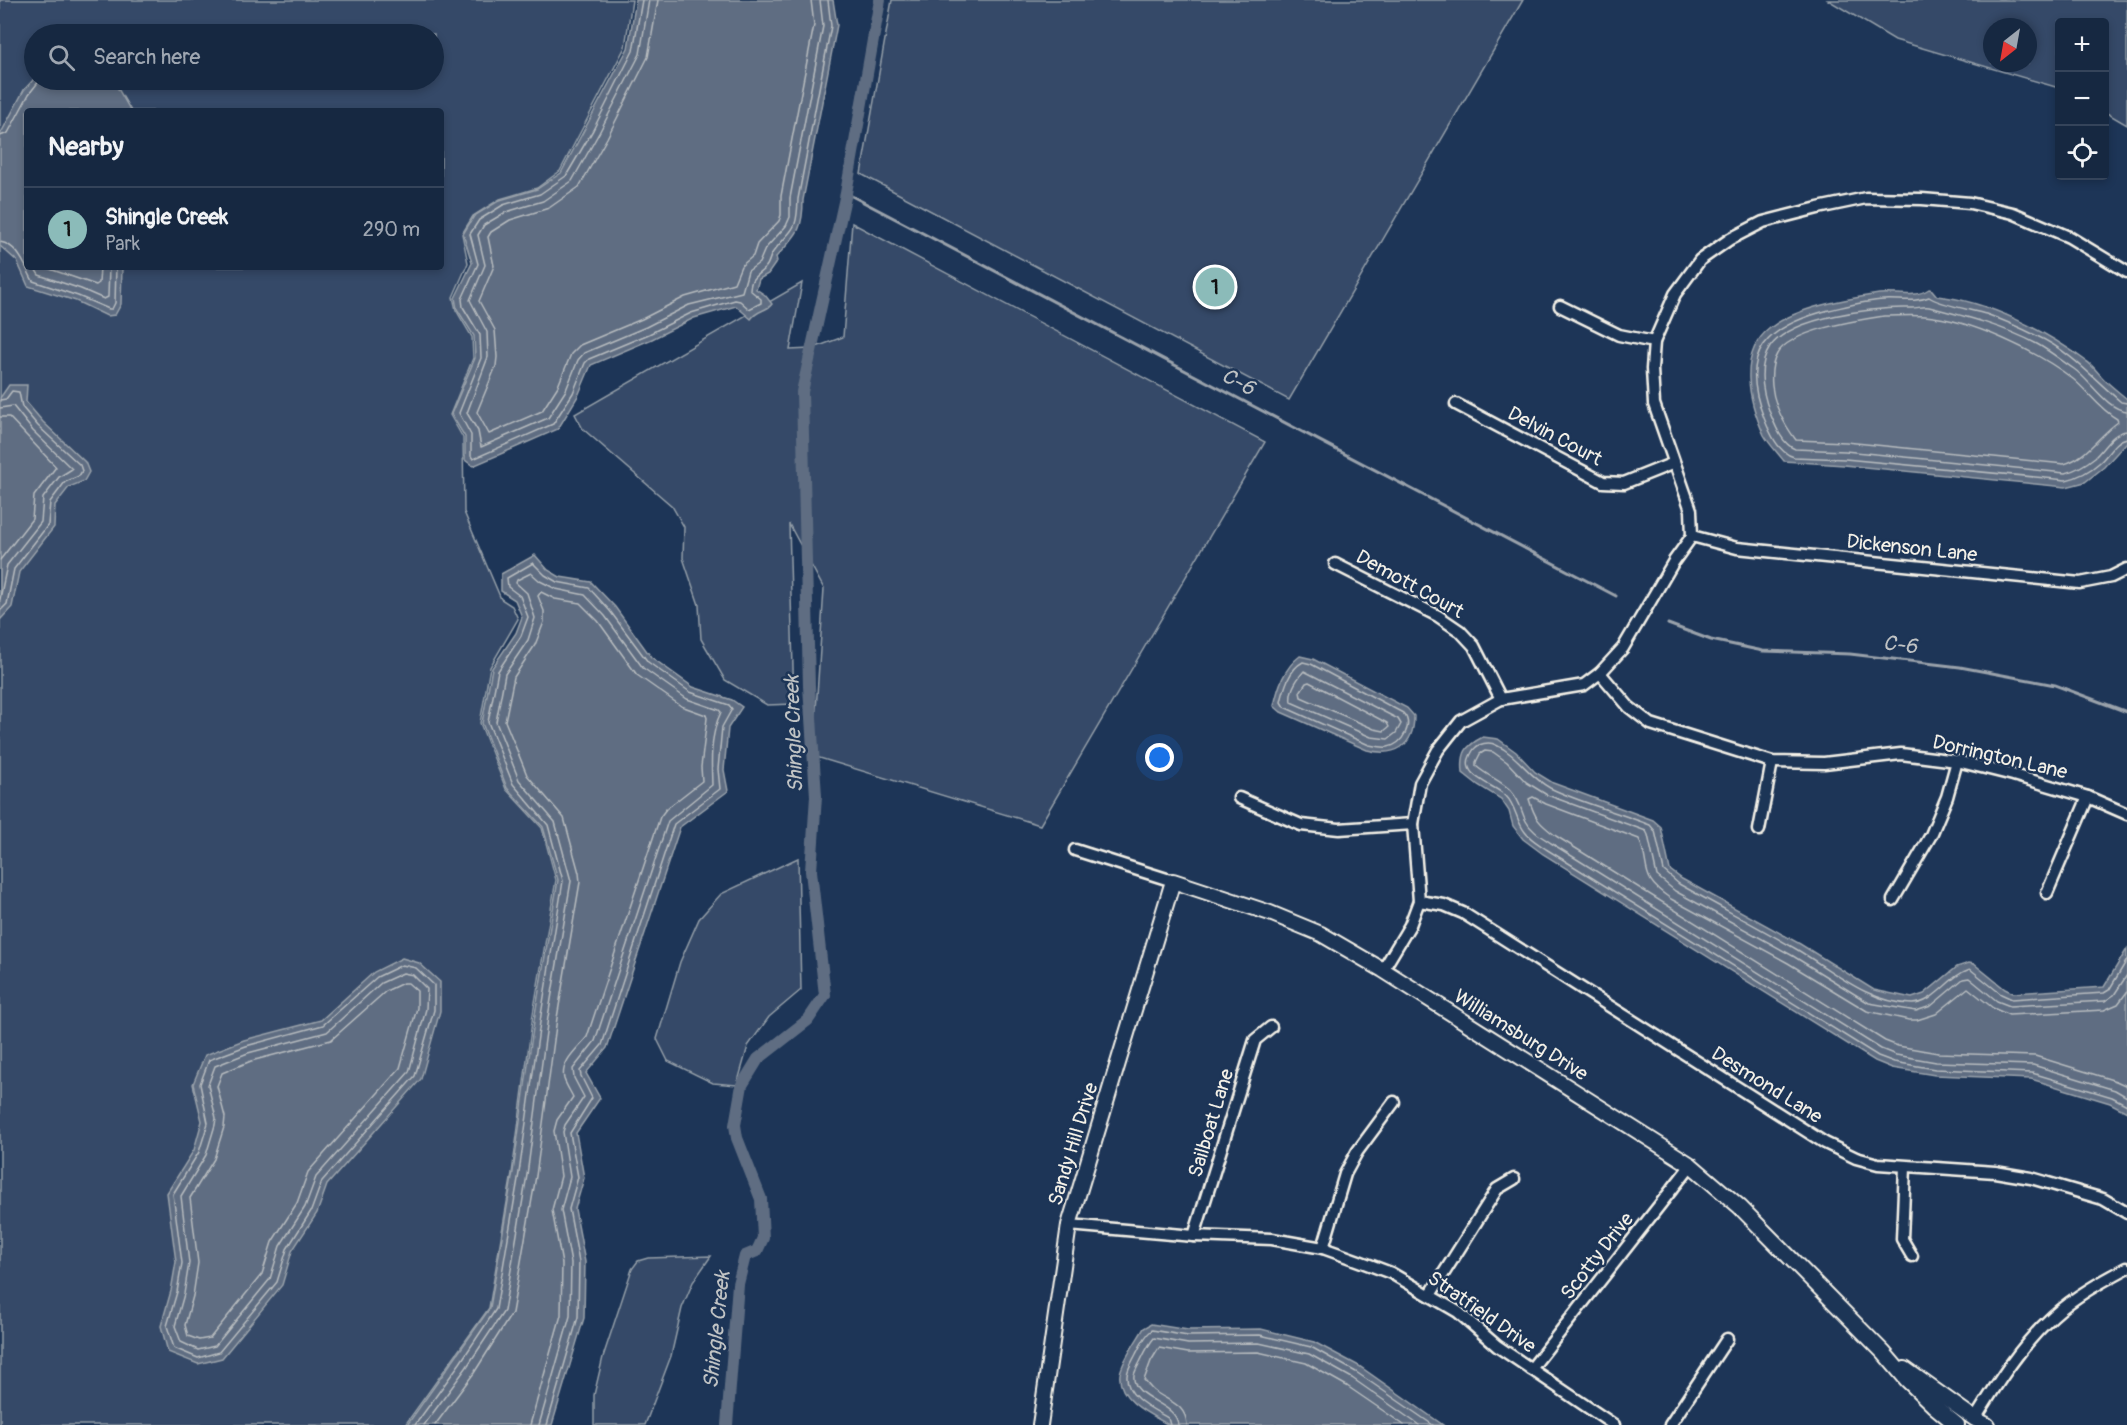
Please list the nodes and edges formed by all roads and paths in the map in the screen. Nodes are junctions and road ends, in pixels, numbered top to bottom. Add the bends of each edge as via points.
1 (2127, 272) edge
2 (1560, 306) dead end
3 (1654, 342) junction
4 (1456, 404) dead end
5 (1674, 463) junction
6 (1692, 536) junction
7 (1335, 564) dead end
8 (2127, 569) edge
9 (1600, 672) junction
10 (1501, 699) junction
11 (1957, 761) junction
12 (1772, 762) junction
13 (2088, 797) junction
14 (1239, 798) dead end
15 (2127, 814) edge
16 (1413, 824) junction
17 (1759, 830) dead end
18 (1075, 850) dead end
19 (1173, 881) junction
20 (2047, 893) dead end
21 (1893, 900) dead end
22 (1419, 901) junction
23 (1383, 970) junction
24 (1271, 1027) dead end
25 (1394, 1102) dead end
26 (1691, 1165) junction
27 (1905, 1167) junction
28 (1514, 1179) dead end
29 (2127, 1214) edge
30 (1069, 1225) junction
31 (1194, 1236) junction
32 (1323, 1248) junction
33 (1912, 1256) dead end
34 (2127, 1268) edge
35 (1430, 1295) junction
36 (1727, 1339) dead end
37 (1884, 1353) junction
38 (1531, 1369) junction
39 (1981, 1422) edge
40 (1040, 1425) edge
41 (1614, 1425) edge
42 (1670, 1425) edge
43 (1957, 1425) edge

1 - 3 street via 2069,237 2013,213 1970,203 1866,198 1763,222 1730,239 1693,269 1675,294
2 - 3 street via 1619,335
3 - 5 street via 1654,404
4 - 5 street, Delvin Court via 1603,482 1624,483
5 - 6 street via 1691,510
6 - 8 street, Dickenson Lane via 1737,548 2080,583 2111,577
6 - 9 street via 1623,648
7 - 10 street, Demott Court via 1460,631 1474,646
9 - 10 street via 1584,685
9 - 12 street, Dorrington Lane via 1629,707 1651,723
10 - 16 street via 1461,721 1438,750 1420,783
11 - 12 street, Dorrington Lane via 1901,754 1824,763
11 - 13 street, Dorrington Lane
11 - 21 street via 1931,835
12 - 17 street
13 - 15 street, Dorrington Lane
13 - 20 street
14 - 16 street via 1301,825 1339,828
16 - 22 street
18 - 19 street, Williamsburg Drive
19 - 23 street, Williamsburg Drive via 1321,934
19 - 30 street, Sandy Hill Drive
22 - 23 street via 1410,925
22 - 27 street, Desmond Lane via 1463,913 1825,1143 1856,1158
23 - 26 street, Williamsburg Drive
24 - 31 street, Sailboat Lane via 1255,1040
25 - 32 street via 1356,1152 1345,1174
26 - 37 street, Williamsburg Drive via 1740,1207
26 - 38 street, Scotty Drive
27 - 29 street, Desmond Lane via 2031,1178 2103,1199
27 - 33 street via 1902,1239
28 - 35 street via 1497,1189
30 - 31 street, Stratfield Drive
30 - 40 street, Sandy Hill Drive
31 - 32 street, Stratfield Drive via 1272,1239
32 - 35 street, Stratfield Drive via 1391,1273
34 - 39 street via 2054,1315 2003,1374
35 - 38 street, Stratfield Drive
36 - 42 street
37 - 39 street, Williamsburg Drive
37 - 43 street, Williamsburg Drive via 1907,1380
38 - 41 street, Stratfield Drive

